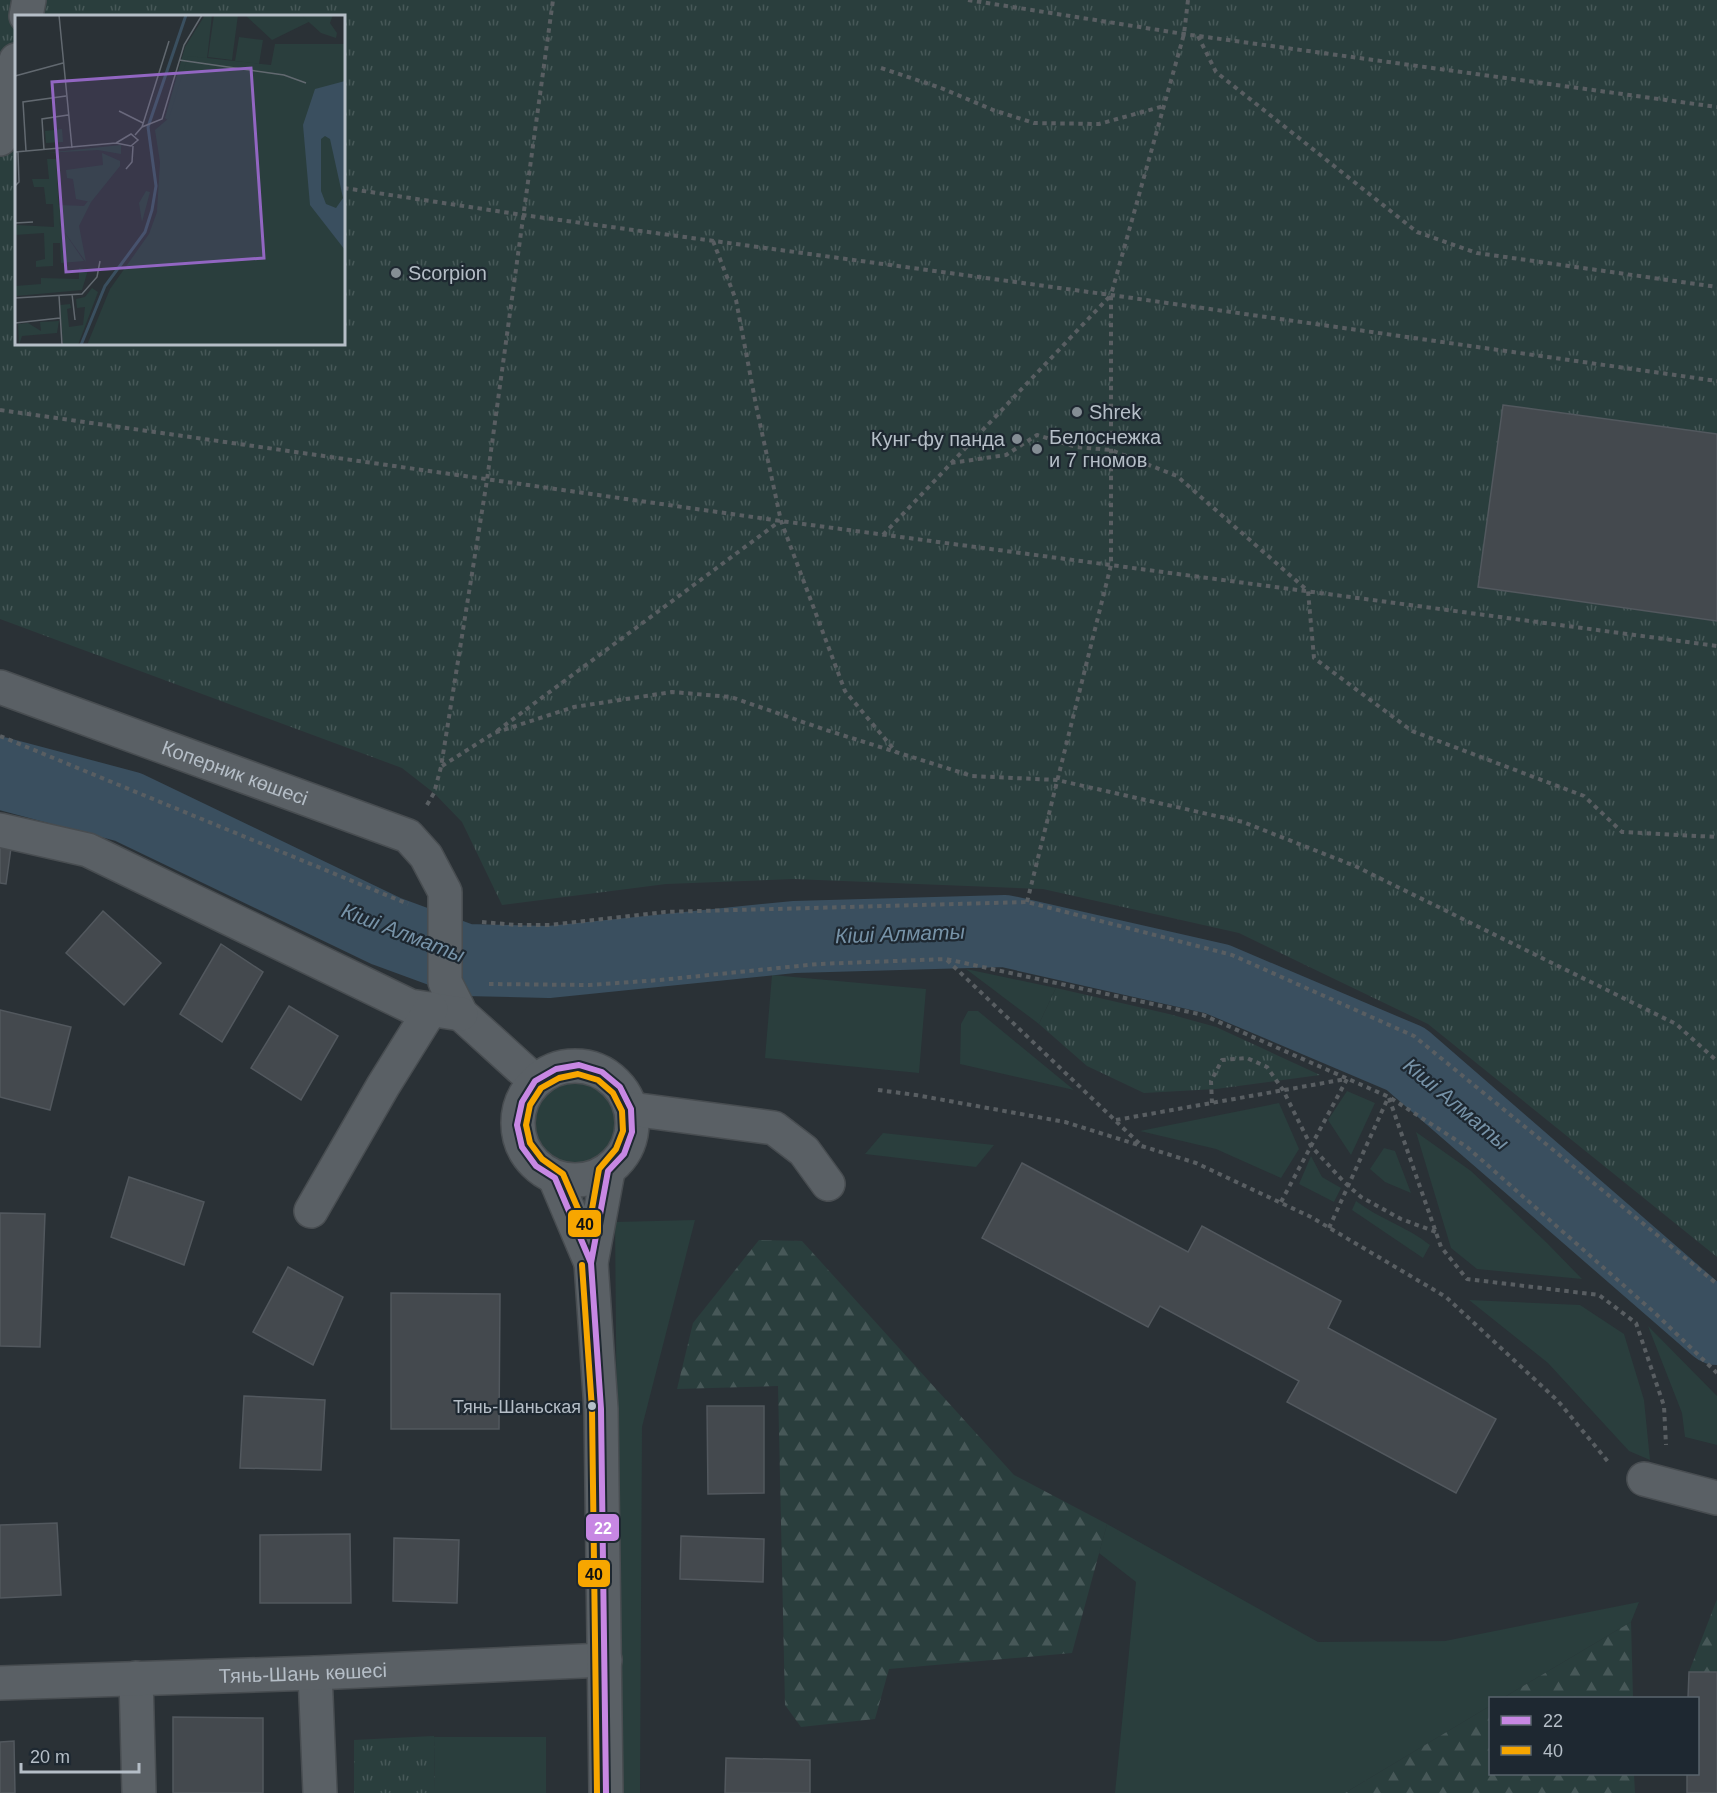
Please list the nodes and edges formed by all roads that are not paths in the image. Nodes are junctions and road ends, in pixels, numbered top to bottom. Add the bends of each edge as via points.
1 (29, 0) edge
2 (26, 15) edge
3 (15, 65) edge
4 (0, 139) edge
5 (0, 687) edge
6 (0, 830) edge
7 (445, 996) junction
8 (535, 1082) junction
9 (631, 1109) junction
10 (608, 1171) junction
11 (555, 1178) junction
12 (828, 1184) dead end
13 (311, 1211) dead end
14 (591, 1263) junction
15 (1655, 1482) road end
16 (1717, 1498) edge
17 (605, 1660) junction
18 (315, 1673) junction
19 (136, 1678) junction
20 (0, 1683) edge
21 (139, 1793) edge
22 (320, 1793) edge
23 (606, 1793) edge

1 - 2 street
3 - 4 street
5 - 7 street, Коперник көшесі via 408,836 426,856 445,913
6 - 7 street via 88,849 410,1006
7 - 8 street
7 - 13 street via 383,1086
8 - 9 street via 556,1069 579,1065 602,1072 621,1088
8 - 11 street via 522,1102 517,1125 522,1147 536,1166
9 - 10 street via 632,1132 624,1154
9 - 12 street via 774,1128 804,1151
10 - 11 street via 582,1180
10 - 14 street
11 - 14 street
14 - 17 street via 601,1409
15 - 16 street
17 - 18 street, Тянь-Шань көшесі
17 - 23 street
18 - 19 street, Тянь-Шань көшесі
18 - 22 street
19 - 20 street, Тянь-Шань көшесі
19 - 21 street

